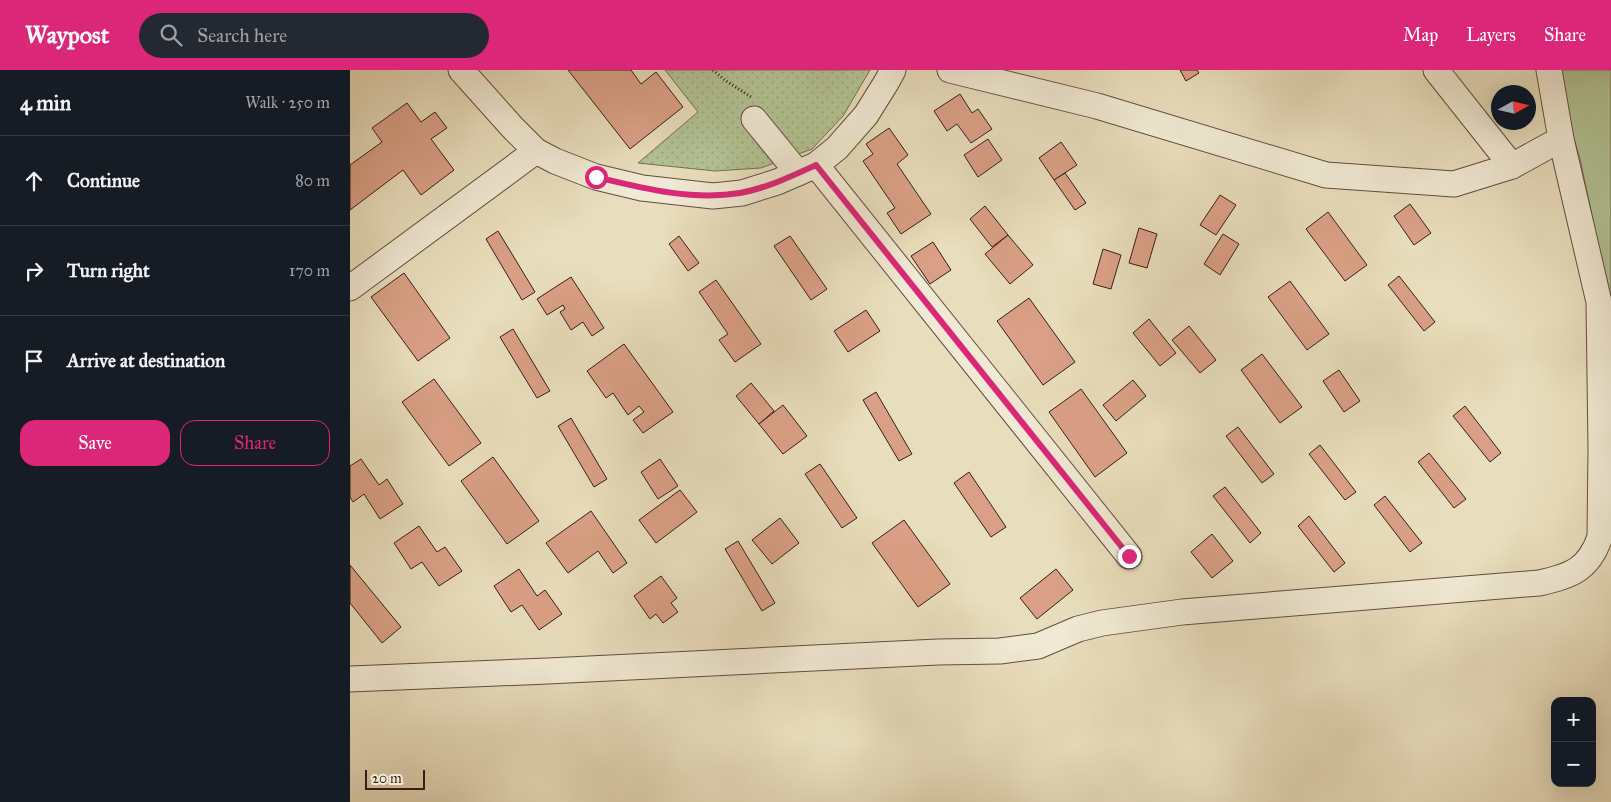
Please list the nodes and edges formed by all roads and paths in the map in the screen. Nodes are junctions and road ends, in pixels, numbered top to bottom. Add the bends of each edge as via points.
1 (462, 70) edge
2 (893, 70) edge
3 (950, 70) edge
4 (1436, 70) edge
5 (1549, 70) edge
6 (754, 119) dead end
7 (1561, 139) junction
8 (536, 151) junction
9 (1512, 166) junction
10 (807, 169) junction
11 (350, 288) edge
12 (1129, 556) dead end
13 (350, 680) edge

1 - 8 street
2 - 10 street via 866,115 837,148
3 - 9 street via 1097,106 1326,175 1454,184
4 - 9 street
5 - 7 street
6 - 10 street
7 - 9 street
7 - 13 street via 1599,302 1600,537 1589,561 1574,572 1539,583 1252,605 1111,621 1078,629 1038,646 1000,651
8 - 10 street via 596,177 642,188 714,196 742,193
8 - 11 street
10 - 12 street

